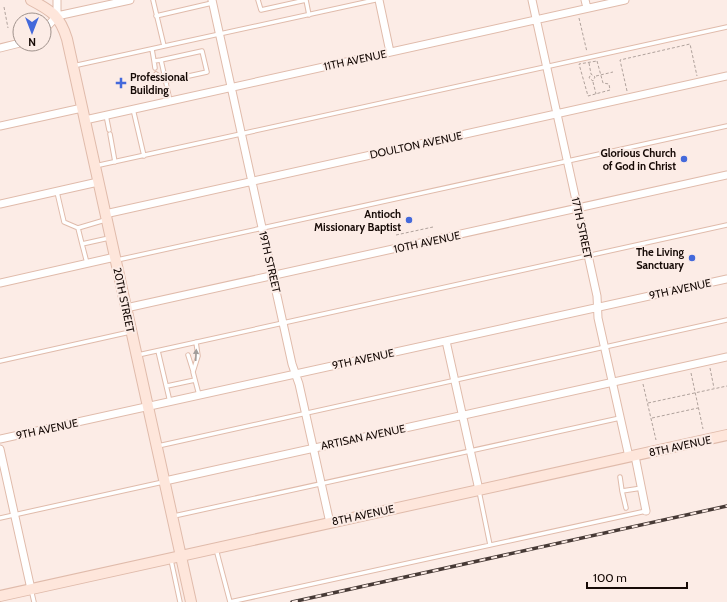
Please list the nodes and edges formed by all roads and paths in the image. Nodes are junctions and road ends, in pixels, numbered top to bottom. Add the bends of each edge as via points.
1 (31, 0) edge
2 (57, 0) edge
3 (130, 0) edge
4 (153, 0) edge
5 (258, 0) edge
6 (375, 0) edge
7 (379, 0) edge
8 (532, 0) edge
9 (585, 0) edge
10 (625, 0) edge
11 (212, 1) edge
12 (4, 8) dead end
13 (586, 8) junction
14 (309, 15) junction
15 (57, 16) junction
16 (156, 16) junction
17 (579, 17) dead end
18 (537, 20) junction
19 (52, 21) edge
20 (727, 27) edge
21 (8, 28) dead end
22 (220, 34) junction
23 (12, 45) edge
24 (164, 46) junction
25 (0, 48) edge
26 (152, 49) junction
27 (390, 52) junction
28 (588, 55) dead end
29 (161, 60) junction
30 (154, 61) junction
31 (588, 62) junction
32 (73, 66) junction
33 (547, 67) junction
34 (155, 68) dead end
35 (613, 72) dead end
36 (156, 74) dead end
37 (591, 74) junction
38 (601, 75) junction
39 (697, 76) dead end
40 (727, 76) edge
41 (595, 77) junction
42 (588, 78) junction
43 (583, 80) junction
44 (166, 81) junction
45 (593, 81) junction
46 (231, 87) junction
47 (627, 92) dead end
48 (596, 94) junction
49 (170, 101) junction
50 (82, 108) junction
51 (133, 109) junction
52 (557, 114) junction
53 (106, 115) junction
54 (85, 120) junction
55 (0, 126) edge
56 (727, 126) edge
57 (242, 134) junction
58 (144, 156) junction
59 (568, 161) junction
60 (115, 162) junction
61 (95, 166) junction
62 (727, 175) edge
63 (98, 182) junction
64 (252, 182) junction
65 (57, 192) junction
66 (0, 204) edge
67 (578, 208) junction
68 (106, 217) junction
69 (727, 225) edge
70 (433, 227) dead end
71 (78, 228) junction
72 (262, 228) junction
73 (395, 235) dead end
74 (110, 238) junction
75 (82, 244) junction
76 (588, 255) junction
77 (115, 259) junction
78 (87, 263) junction
79 (273, 276) junction
80 (727, 279) edge
81 (0, 283) edge
82 (126, 308) junction
83 (598, 308) junction
84 (727, 320) edge
85 (283, 323) junction
86 (131, 331) junction
87 (446, 341) junction
88 (196, 342) junction
89 (185, 344) junction
90 (605, 347) junction
91 (186, 350) dead end
92 (158, 351) junction
93 (188, 355) dead end
94 (137, 356) junction
95 (727, 357) edge
96 (0, 361) edge
97 (710, 368) dead end
98 (193, 372) junction
99 (690, 372) dead end
100 (296, 374) junction
101 (195, 380) junction
102 (455, 380) junction
103 (612, 382) junction
104 (643, 382) dead end
105 (167, 386) junction
106 (727, 386) edge
107 (714, 389) junction
108 (695, 393) junction
109 (200, 395) junction
110 (170, 402) junction
111 (648, 404) junction
112 (148, 407) junction
113 (698, 408) junction
114 (306, 413) junction
115 (463, 416) junction
116 (620, 418) junction
117 (651, 418) junction
118 (703, 429) dead end
119 (727, 435) edge
120 (0, 439) edge
121 (656, 440) dead end
122 (157, 446) junction
123 (313, 448) junction
124 (0, 449) edge
125 (470, 450) junction
126 (632, 456) junction
127 (620, 477) dead end
128 (165, 481) junction
129 (321, 484) junction
130 (642, 488) junction
131 (479, 490) junction
132 (622, 491) junction
133 (626, 508) dead end
134 (646, 511) joint
135 (14, 515) junction
136 (172, 517) junction
137 (0, 518) edge
138 (330, 523) junction
139 (490, 545) junction
140 (216, 548) junction
141 (181, 556) junction
142 (170, 558) junction
143 (31, 589) junction
144 (0, 596) edge
145 (34, 602) edge
146 (180, 602) edge
147 (191, 602) edge

1 - 15 main road
2 - 15 street, 20TH STREET
3 - 15 street
4 - 16 lane
5 - 14 lane via 261,10 306,0
6 - 14 lane
7 - 27 street
8 - 18 street, 17TH STREET
9 - 13 street
10 - 13 street, 11TH AVENUE
11 - 16 lane
11 - 22 street, 19TH STREET
12 - 21 path
13 - 18 street, 11TH AVENUE
14 - 22 lane
15 - 19 street
15 - 32 main road, 20TH STREET via 64,29
16 - 24 lane
17 - 28 path
18 - 27 street, 11TH AVENUE
18 - 33 street, 17TH STREET
20 - 33 lane
22 - 24 lane
22 - 46 street, 19TH STREET
23 - 25 street
24 - 26 lane
26 - 30 lane
26 - 32 lane
27 - 46 street, 11TH AVENUE
29 - 30 lane
29 - 44 lane
29 - 44 lane via 202,50 207,72
30 - 34 lane
31 - 37 path
31 - 38 path via 597,60
31 - 43 path via 579,65
32 - 50 main road, 20TH STREET
33 - 52 street, 17TH STREET
33 - 57 lane
35 - 38 path
36 - 44 lane
37 - 41 path
37 - 42 path
38 - 41 path
38 - 48 path via 603,83 609,85 610,90
39 - 47 path via 690,44 620,60
40 - 52 street, DOULTON AVENUE
41 - 45 path
42 - 43 path
42 - 45 path
43 - 48 path via 587,95
44 - 49 lane
45 - 48 path
46 - 49 street, 11TH AVENUE
46 - 57 street, 19TH STREET
49 - 51 street, 11TH AVENUE
50 - 54 main road, 20TH STREET
50 - 55 street
51 - 53 street, 11TH AVENUE
51 - 58 lane
52 - 59 street, 17TH STREET
52 - 64 street, DOULTON AVENUE
53 - 54 street, 11TH AVENUE
53 - 60 lane
54 - 61 main road, 20TH STREET
56 - 59 lane
57 - 58 lane
57 - 64 street, 19TH STREET
58 - 60 lane
59 - 67 street, 17TH STREET
59 - 72 lane
60 - 61 lane
61 - 63 main road, 20TH STREET
62 - 67 street, 10TH AVENUE
63 - 65 street
63 - 68 main road, 20TH STREET
64 - 68 street, DOULTON AVENUE
64 - 72 street, 19TH STREET
65 - 66 street
65 - 71 lane via 64,222
67 - 76 street, 17TH STREET
67 - 79 street, 10TH AVENUE
68 - 71 lane
68 - 74 main road, 20TH STREET
69 - 76 lane
70 - 73 path
71 - 75 lane
72 - 77 lane
72 - 79 street, 19TH STREET
74 - 75 lane
74 - 77 main road, 20TH STREET
75 - 78 lane
76 - 83 street, 17TH STREET
76 - 85 lane
77 - 78 street
77 - 82 main road, 20TH STREET
78 - 81 street
79 - 82 street, 10TH AVENUE
79 - 85 street, 19TH STREET
80 - 83 street, 9TH AVENUE
82 - 86 main road, 20TH STREET
83 - 87 street, 9TH AVENUE
83 - 90 street, 17TH STREET
84 - 90 lane
85 - 88 lane
85 - 100 street, 19TH STREET
86 - 94 main road, 20TH STREET
86 - 96 lane
87 - 100 street, 9TH AVENUE
87 - 102 street
88 - 89 lane
98 -> 88 lane via 198,356
89 - 91 lane
89 - 92 lane
90 - 102 lane
90 - 103 street, 17TH STREET
92 - 94 lane
92 - 105 lane
93 - 98 lane
94 - 112 main road, 20TH STREET
95 - 103 street, ARTISAN AVENUE
97 - 107 path
98 - 101 lane
99 - 108 path
100 - 109 street, 9TH AVENUE
100 - 114 street, 19TH STREET
101 - 105 lane
101 - 109 lane
102 - 114 lane
102 - 115 street
103 - 115 street, ARTISAN AVENUE
103 - 116 street, 17TH STREET
104 - 111 path
105 - 110 lane
106 - 107 path
107 - 108 path
108 - 111 path
108 - 113 path
109 - 110 street, 9TH AVENUE
110 - 112 street, 9TH AVENUE
111 - 117 path
112 - 120 street, 9TH AVENUE
112 - 122 main road, 20TH STREET
113 - 117 path
113 - 118 path
114 - 122 lane
114 - 123 street, 19TH STREET
115 - 123 street, ARTISAN AVENUE
115 - 125 street
116 - 125 lane
116 - 126 street, 17TH STREET
117 - 121 path
119 - 126 main road, 8TH AVENUE
122 - 128 main road, 20TH STREET
123 - 128 street, ARTISAN AVENUE
123 - 129 street, 19TH STREET
124 - 135 street
125 - 129 lane
125 - 131 street
126 - 130 street, 17TH STREET
126 - 131 main road, 8TH AVENUE
127 - 132 lane
128 - 135 lane, ARTISAN AVENUE
128 - 136 main road, 20TH STREET
129 - 136 lane
129 - 138 street, 19TH STREET
130 - 132 lane
130 - 134 street, 17TH STREET
131 - 138 main road, 8TH AVENUE
131 - 139 lane
132 - 133 lane
134 - 139 lane
135 - 137 lane, ARTISAN AVENUE
135 - 143 street
136 - 141 main road, 20TH STREET
138 - 140 main road, 8TH AVENUE
139 - 140 lane via 230,602
140 - 141 main road, 8TH AVENUE
141 - 142 main road, 8TH AVENUE
141 - 147 main road, 20TH STREET
142 - 143 main road, 8TH AVENUE
142 - 146 lane
143 - 144 main road, 8TH AVENUE
143 - 145 lane

